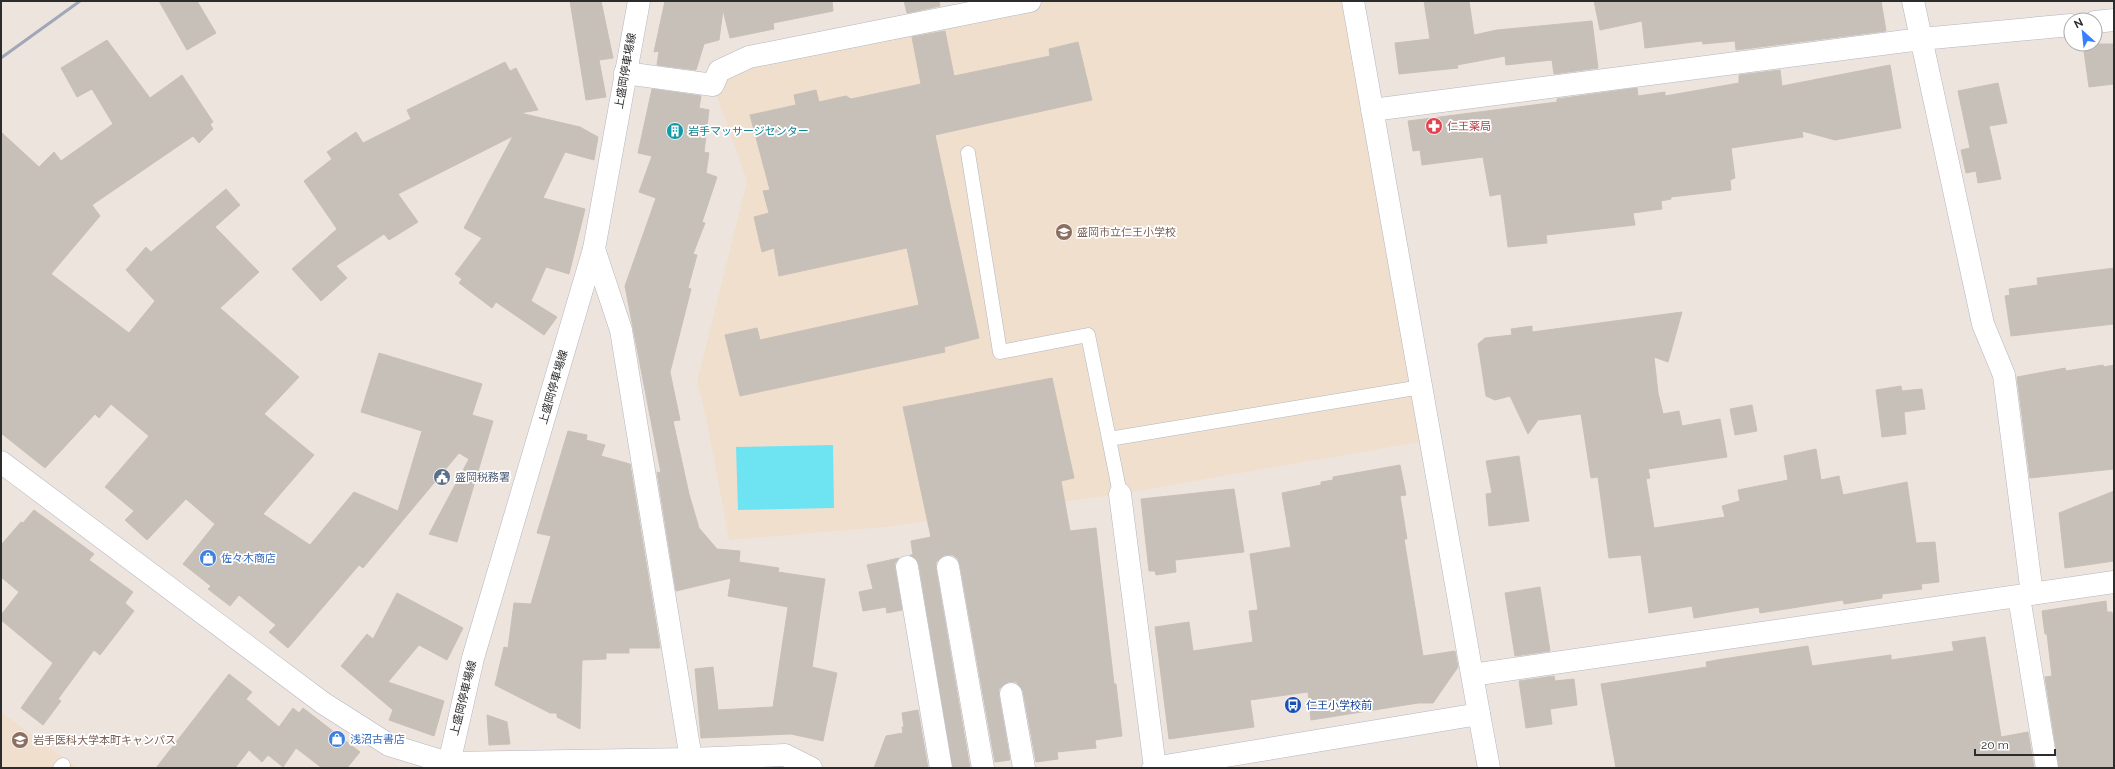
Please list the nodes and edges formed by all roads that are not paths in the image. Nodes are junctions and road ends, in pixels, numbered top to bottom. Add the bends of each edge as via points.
1 (639, 1) edge
2 (1030, 1) edge
3 (1352, 1) edge
4 (1913, 1) edge
5 (2114, 20) edge
6 (2103, 21) edge
7 (2063, 26) edge
8 (1921, 39) junction
9 (625, 73) junction
10 (1372, 110) junction
11 (968, 153) dead end
12 (594, 249) junction
13 (1421, 387) junction
14 (1109, 439) junction
15 (1, 462) edge
16 (1120, 494) joint
17 (907, 566) dead end
18 (948, 567) dead end
19 (2114, 582) edge
20 (2026, 595) junction
21 (1472, 675) junction
22 (1011, 694) dead end
23 (1479, 714) junction
24 (691, 759) junction
25 (786, 762) edge
26 (448, 765) edge
27 (811, 768) edge
28 (941, 768) edge
29 (983, 768) edge
30 (1024, 768) edge
31 (1154, 768) edge
32 (1489, 768) edge
33 (2047, 768) edge

1 - 9 street, 上盛岡停車場線
2 - 9 street via 749,57 719,71 713,85
3 - 10 street
4 - 8 street
5 - 6 street
7 - 8 street
8 - 10 street
8 - 20 street via 1983,324 2004,375
9 - 12 street, 上盛岡停車場線
10 - 13 street
11 - 14 lane via 1000,352 1088,335
12 - 24 street via 621,330
12 - 26 street, 上盛岡停車場線 via 473,658
13 - 14 lane
13 - 21 street
14 - 16 lane
15 - 26 street via 323,703 389,745
16 - 31 street
17 - 28 street
18 - 29 street
19 - 20 street
20 - 21 street
20 - 33 street
21 - 23 street
22 - 30 street
23 - 31 street
23 - 32 street
24 - 25 street
24 - 26 street
25 - 27 street

